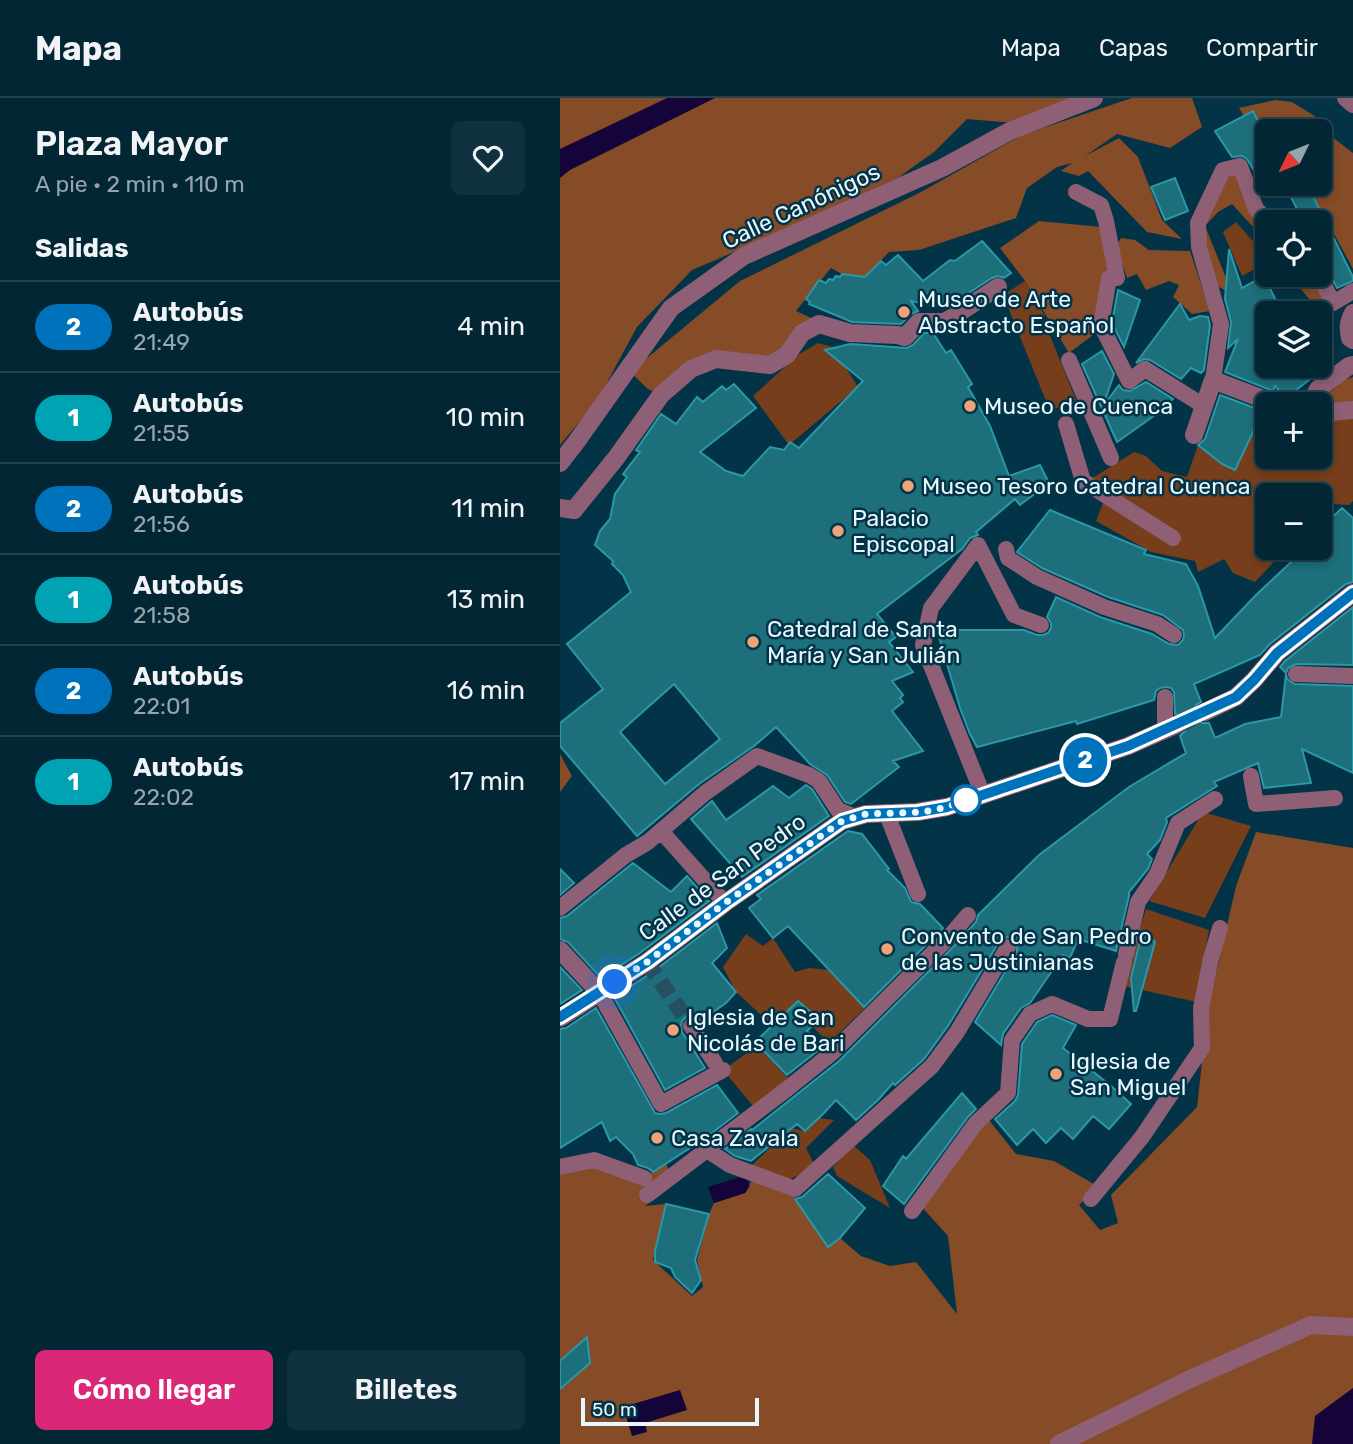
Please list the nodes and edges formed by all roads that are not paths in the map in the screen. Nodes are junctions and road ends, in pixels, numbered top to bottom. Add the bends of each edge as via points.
1 (1094, 98) edge
2 (1346, 98) edge
3 (1353, 104) edge
4 (1076, 192) dead end
5 (1257, 210) edge
6 (998, 287) dead end
7 (1326, 287) edge
8 (1353, 291) edge
9 (1353, 313) edge
10 (1353, 340) edge
11 (1069, 360) dead end
12 (1353, 365) edge
13 (1213, 380) junction
14 (1317, 392) edge
15 (1255, 396) edge
16 (1205, 406) junction
17 (1353, 410) edge
18 (1332, 413) edge
19 (1066, 424) dead end
20 (1194, 435) dead end
21 (1111, 458) dead end
22 (560, 463) edge
23 (560, 508) edge
24 (1173, 538) dead end
25 (1006, 549) dead end
26 (1353, 593) edge
27 (1041, 625) dead end
28 (1174, 635) dead end
29 (1296, 674) dead end
30 (1353, 676) edge
31 (1165, 697) dead end
32 (1205, 712) tunnel mouth
33 (1170, 727) joint
34 (1251, 776) dead end
35 (983, 795) junction
36 (1335, 798) dead end
37 (1215, 799) dead end
38 (886, 812) junction
39 (848, 819) junction
40 (661, 831) junction
41 (919, 894) dead end
42 (725, 903) junction
43 (560, 908) edge
44 (968, 915) dead end
45 (1220, 928) dead end
46 (1008, 947) dead end
47 (560, 950) edge
48 (599, 992) junction
49 (560, 1017) edge
50 (691, 1026) tunnel mouth
51 (707, 1150) junction
52 (560, 1167) edge
53 (644, 1178) dead end
54 (647, 1195) dead end
55 (1091, 1199) dead end
56 (912, 1211) dead end
57 (1353, 1327) edge
58 (1059, 1444) edge

1 - 22 street, Calle Canónigos via 1010,131 942,168 744,256 671,308
2 - 3 street
4 - 16 street via 1101,205 1107,221 1117,278 1109,278 1101,325 1129,381 1145,369
5 - 13 street via 1240,166 1223,170 1198,223 1199,247 1221,324
6 - 23 street via 945,322 919,322 905,337 819,324 802,333 787,355 770,365 716,359 691,369 661,395 575,510
7 - 8 street via 1333,303
9 - 10 street via 1348,330
11 - 21 street
12 - 14 street
13 - 15 street
13 - 16 street
16 - 20 street
17 - 18 street
19 - 24 street via 1083,481
25 - 28 street via 1008,558 1037,577 1157,624
26 - 32 street via 1277,653 1236,697
27 - 35 street via 1014,615 978,545 931,608 922,645
29 - 30 street
31 - 33 street
33 - 35 street via 1128,746
34 - 36 street via 1256,804
35 - 38 street via 923,812
37 - 56 street via 1178,823 1157,874 1138,902 1110,1019 1088,1019 1052,1004 1030,1014 1012,1040 1008,1093 976,1123
38 - 39 street
38 - 41 street
39 - 40 street via 819,781 757,756
39 - 42 street, Calle de San Pedro
40 - 42 street
40 - 43 street
42 - 48 street, Calle de San Pedro
44 - 51 street via 832,1053
45 - 55 street via 1201,1008 1202,1048 1142,1137
46 - 51 street via 932,1066 795,1189 730,1165
47 - 48 street
48 - 49 street, Calle de San Pedro
48 - 50 street via 661,1104 719,1067
51 - 54 street
52 - 53 street via 594,1160
57 - 58 street via 1311,1325

